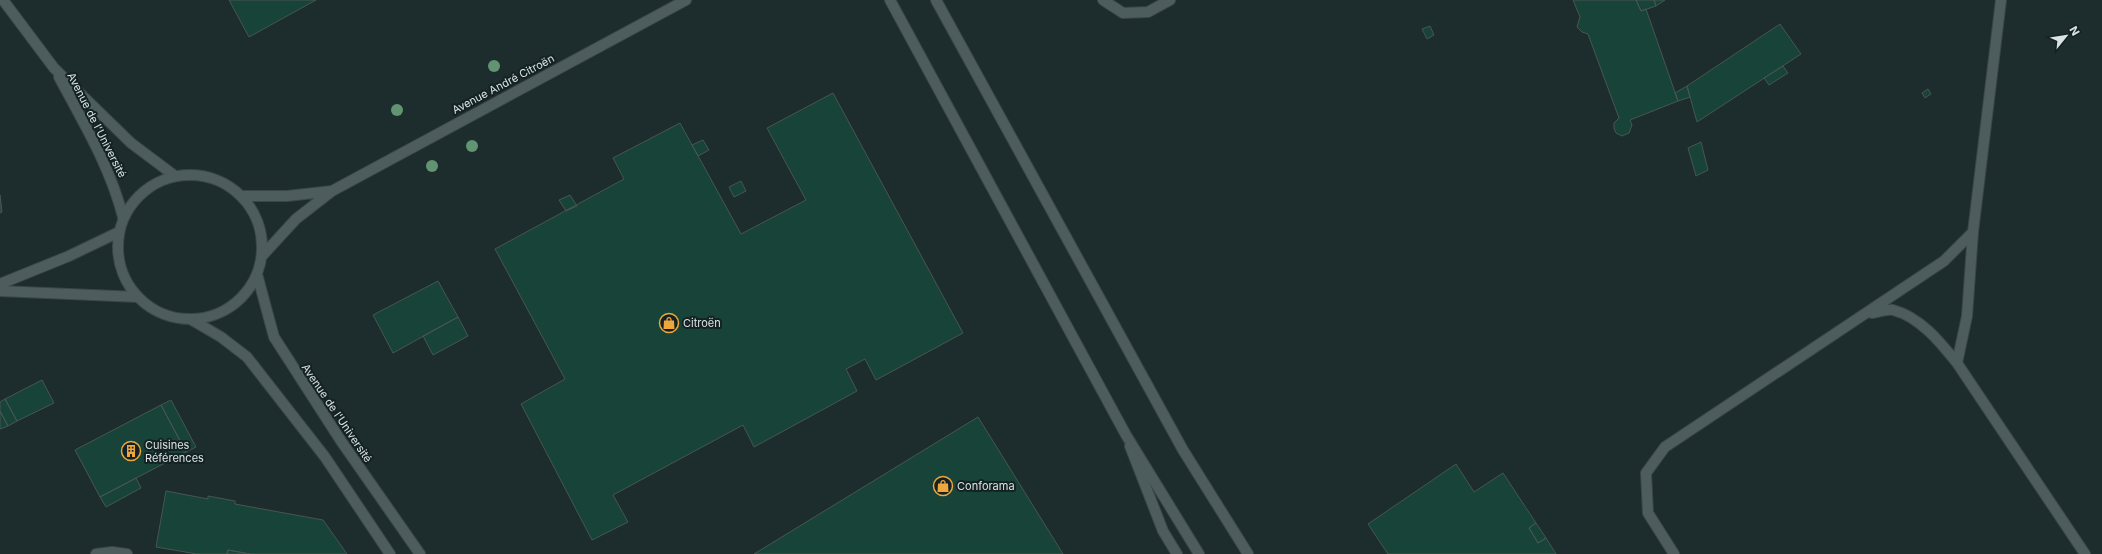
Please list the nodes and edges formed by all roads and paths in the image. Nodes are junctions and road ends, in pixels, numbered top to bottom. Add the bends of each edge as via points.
1 (3, 0) edge
2 (686, 0) edge
3 (890, 0) edge
4 (936, 0) edge
5 (1103, 0) edge
6 (1170, 0) edge
7 (2001, 0) edge
8 (54, 68) junction
9 (175, 176) junction
10 (332, 191) junction
11 (241, 196) junction
12 (123, 217) junction
13 (118, 232) junction
14 (1973, 232) junction
15 (262, 256) junction
16 (257, 274) junction
17 (0, 284) edge
18 (0, 290) edge
19 (138, 297) junction
20 (1868, 313) junction
21 (192, 320) junction
22 (1957, 363) junction
23 (1126, 435) junction
24 (96, 554) edge
25 (127, 554) edge
26 (390, 554) edge
27 (420, 554) edge
28 (1177, 554) edge
29 (1199, 554) edge
30 (1248, 554) edge
31 (1674, 554) edge
32 (2085, 554) edge

1 - 8 main road, Avenue de l'Université
2 - 10 main road, Avenue André Citroën
3 - 23 main road
4 - 30 main road via 1183,450
5 - 6 main road via 1123,13 1148,12
7 - 14 main road
8 - 9 main road, Avenue de l'Université via 131,143
8 - 12 main road, Avenue de l'Université via 105,163
9 - 11 main road via 189,174 217,180 230,186
9 - 12 main road via 158,181 144,190 132,202
10 - 11 main road, Avenue André Citroën via 287,196
10 - 15 main road, Avenue André Citroën via 296,219
11 - 15 main road via 252,208 258,223 262,239
12 - 13 main road
13 - 17 main road via 69,256
13 - 19 main road via 117,253 122,274 132,292
14 - 20 main road via 1944,261
14 - 22 main road via 1967,316
15 - 16 main road
16 - 21 main road via 247,292 231,307 213,316
16 - 27 main road, Avenue de l'Université via 274,337 341,441
18 - 19 main road
19 - 21 main road via 168,317
20 - 22 main road via 1892,310 1911,318 1937,339
20 - 31 main road via 1665,447 1646,473 1648,513
21 - 26 main road via 222,337 247,357 325,457
22 - 32 main road
23 - 28 main road via 1163,532
23 - 29 main road
24 - 25 main road

